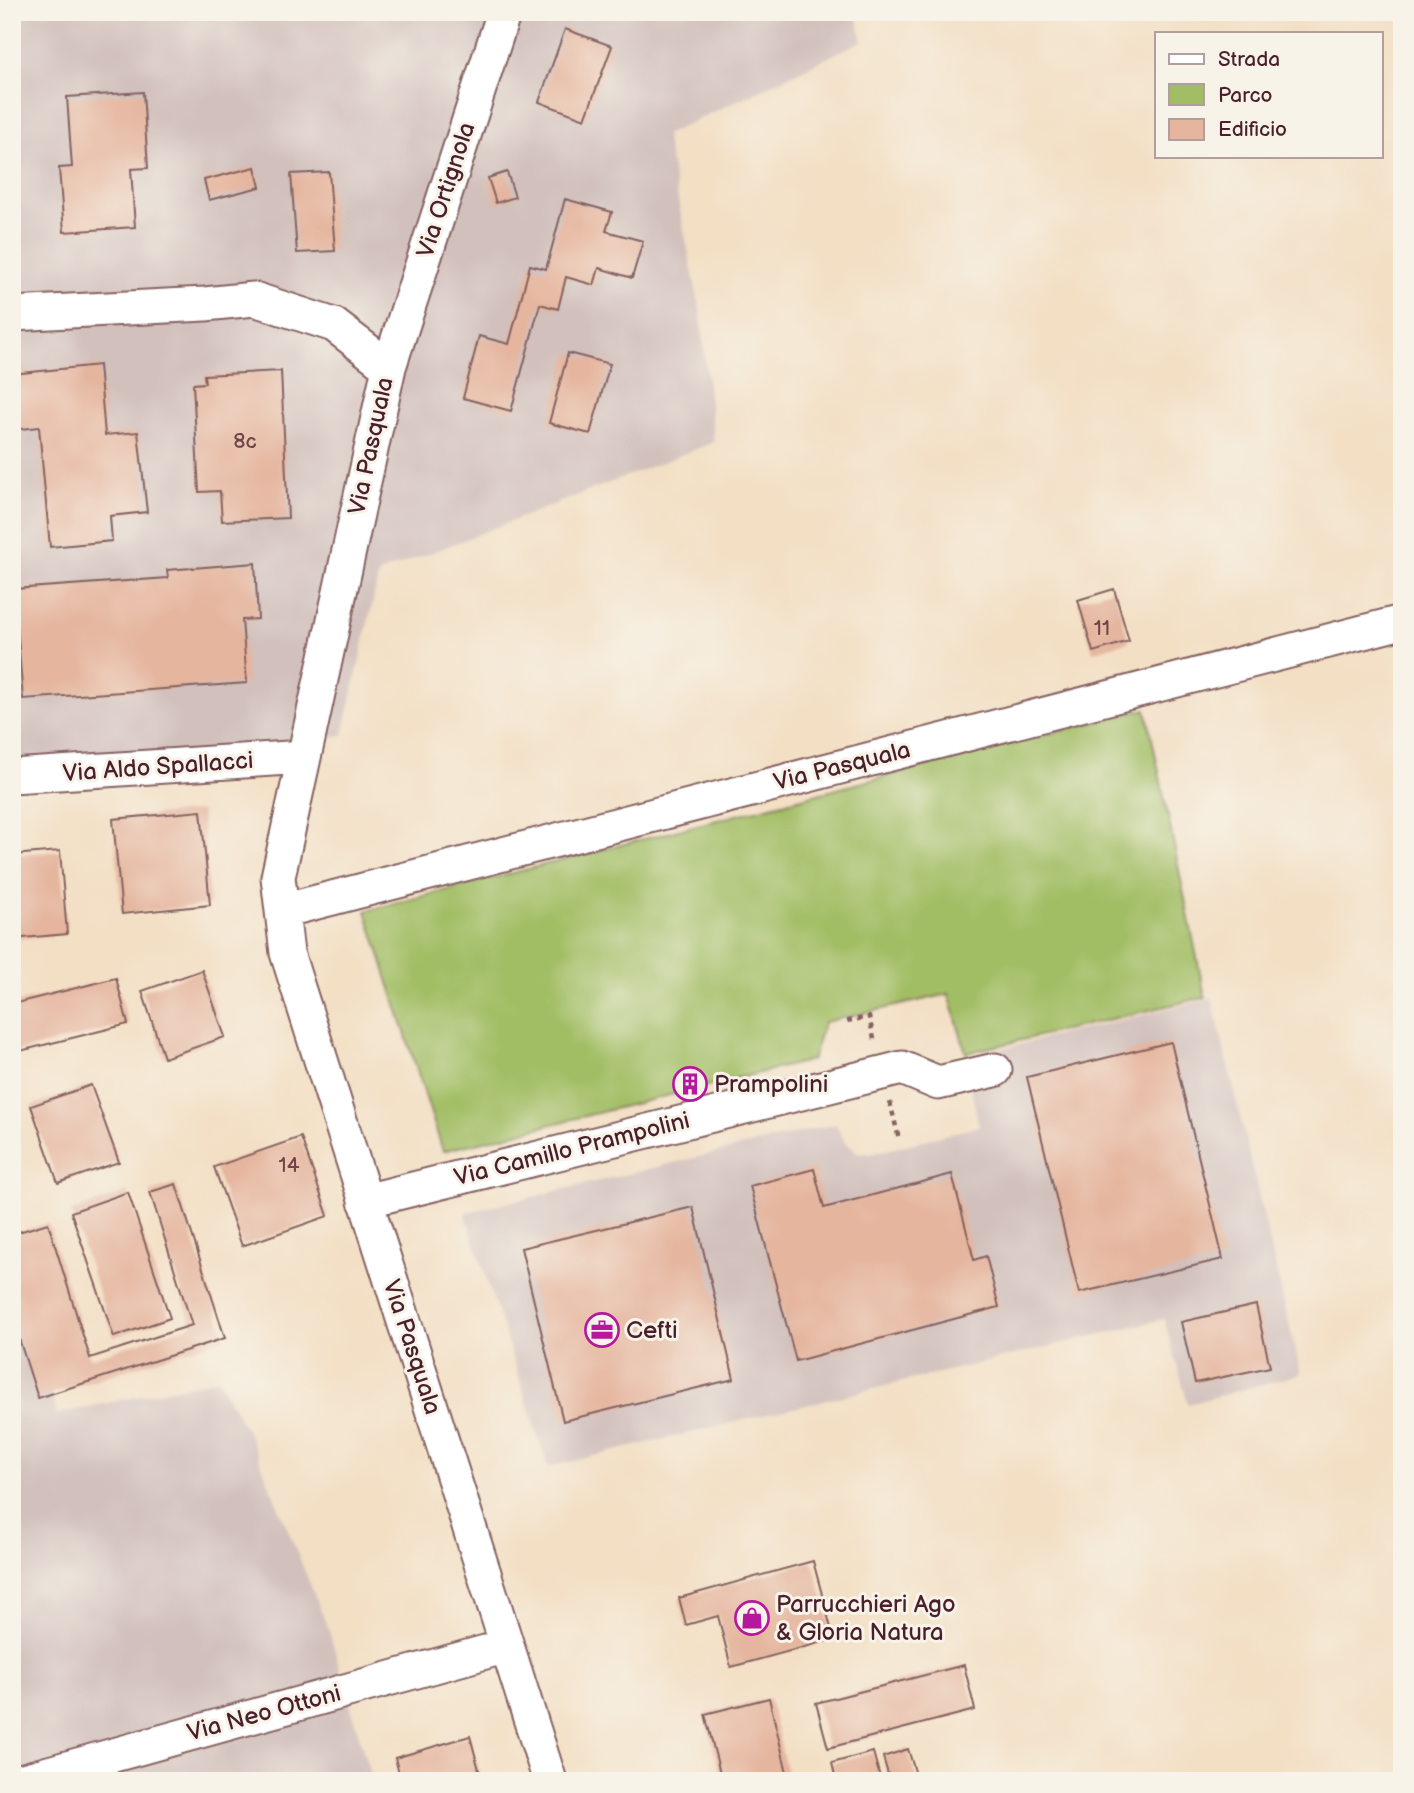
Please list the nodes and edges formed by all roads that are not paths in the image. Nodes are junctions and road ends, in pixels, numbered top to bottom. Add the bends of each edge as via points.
1 (504, 12) edge
2 (12, 314) edge
3 (389, 367) junction
4 (1402, 622) edge
5 (304, 757) junction
6 (12, 776) edge
7 (282, 911) junction
8 (995, 1070) dead end
9 (365, 1201) junction
10 (507, 1646) junction
11 (20, 1781) edge
12 (550, 1781) edge

1 - 3 street, Via Ortignola
2 - 3 street, Via Pasquala via 254,299 334,325
3 - 5 street, Via Pasquala
4 - 7 street, Via Pasquala
5 - 6 street, Via Aldo Spallacci
5 - 7 street, Via Pasquala via 278,877
7 - 9 street, Via Pasquala via 287,953
8 - 9 street, Via Camillo Prampolini via 938,1083 902,1068
9 - 10 street, Via Pasquala
10 - 11 street, Via Neo Ottoni
10 - 12 street, Via Pasquala

